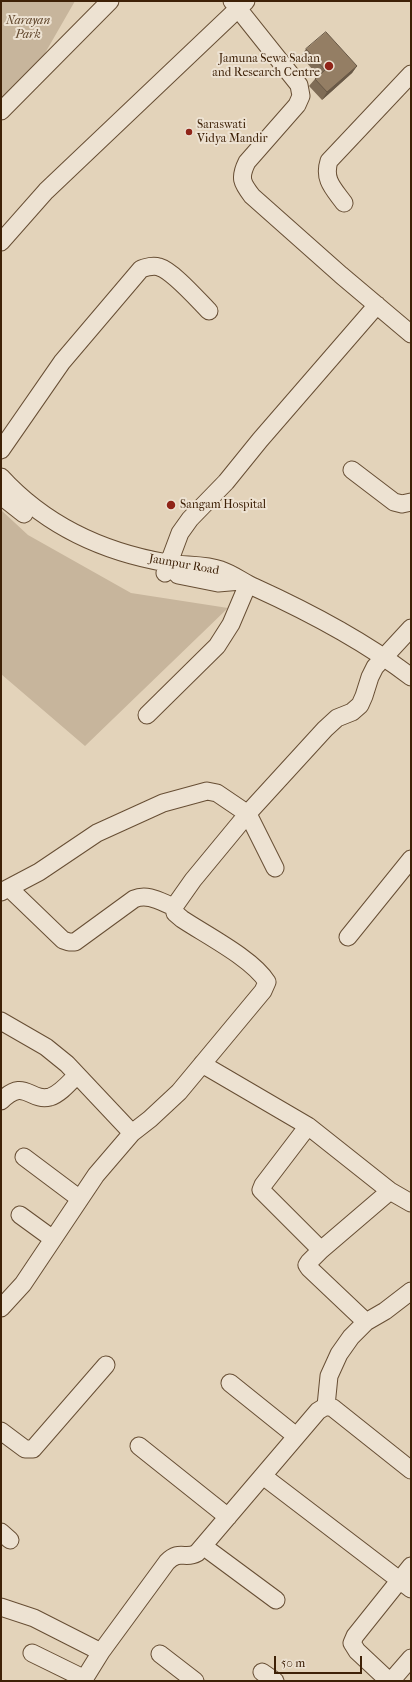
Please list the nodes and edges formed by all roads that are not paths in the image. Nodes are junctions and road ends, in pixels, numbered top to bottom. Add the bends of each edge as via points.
1 (110, 1) edge
2 (239, 3) edge
3 (411, 74) edge
4 (1, 111) edge
5 (344, 203) dead end
6 (2, 239) edge
7 (378, 305) junction
8 (209, 311) dead end
9 (411, 334) edge
10 (1, 450) edge
11 (352, 470) dead end
12 (1, 477) edge
13 (1, 496) edge
14 (411, 502) edge
15 (167, 568) junction
16 (245, 583) junction
17 (411, 628) edge
18 (384, 656) junction
19 (411, 677) edge
20 (147, 715) dead end
21 (248, 814) junction
22 (411, 859) edge
23 (275, 868) dead end
24 (5, 890) edge
25 (174, 907) junction
26 (348, 937) dead end
27 (1, 1021) edge
28 (202, 1064) junction
29 (77, 1076) junction
30 (1, 1101) edge
31 (308, 1126) junction
32 (132, 1133) junction
33 (24, 1158) dead end
34 (390, 1190) junction
35 (80, 1199) junction
36 (411, 1202) edge
37 (20, 1215) dead end
38 (53, 1239) junction
39 (321, 1250) junction
40 (411, 1291) edge
41 (1, 1308) edge
42 (366, 1322) junction
43 (106, 1365) dead end
44 (230, 1383) dead end
45 (326, 1406) junction
46 (1, 1431) edge
47 (296, 1436) junction
48 (139, 1446) dead end
49 (411, 1470) edge
50 (262, 1476) junction
51 (228, 1517) junction
52 (203, 1546) junction
53 (411, 1566) edge
54 (405, 1585) edge
55 (276, 1600) dead end
56 (1, 1607) edge
57 (32, 1652) dead end
58 (101, 1652) junction
59 (160, 1654) dead end
60 (411, 1658) edge
61 (84, 1680) edge
62 (195, 1681) edge
63 (390, 1681) edge

1 - 4 street
2 - 6 street via 46,191
2 - 7 street via 299,85 301,96 297,105 247,162 242,172 243,185 252,196
3 - 5 street via 329,161 326,170 328,180
7 - 9 street
7 - 15 street via 226,482 190,519 180,533
8 - 10 street via 171,274 160,267 149,266 141,269 62,362
11 - 14 street via 394,502
12 - 15 street, Jaunpur Road via 37,510 94,542
13 - 15 street via 54,534 113,562 127,566
15 - 16 street, Jaunpur Road via 217,569
16 - 18 street, Jaunpur Road via 301,608
16 - 20 street via 231,624 217,646
17 - 18 street
18 - 19 street, Jaunpur Road
18 - 21 street via 370,676 360,705 352,712 337,718 325,729
21 - 23 street
21 - 24 street via 217,793 207,792 163,803 97,833 39,872
21 - 25 street via 188,886
22 - 26 street
24 - 25 street via 63,940 69,942 75,942 134,898 147,896
25 - 28 street via 182,919 250,962 262,973 267,982 263,991
27 - 29 street via 46,1047
28 - 31 street
28 - 32 street via 171,1100
29 - 30 street via 49,1097 17,1090
29 - 32 street
31 - 34 street
31 - 39 street via 261,1190
32 - 35 street via 96,1175
33 - 35 street
34 - 36 street
34 - 39 street
35 - 38 street
37 - 38 street
38 - 41 street via 23,1284
39 - 42 street via 307,1265
40 - 42 street
42 - 45 street via 339,1354 329,1376
43 - 46 street via 33,1449 25,1449
44 - 47 street
45 - 47 street via 318,1411
45 - 49 street via 342,1414
47 - 50 street
48 - 51 street
50 - 51 street
50 - 54 street
51 - 52 street
52 - 55 street
52 - 58 street via 192,1556 180,1554 167,1562
53 - 54 street
54 - 63 street via 355,1636 352,1643 357,1651
56 - 58 street via 34,1618
57 - 61 street
58 - 61 street
59 - 62 street
60 - 63 street

